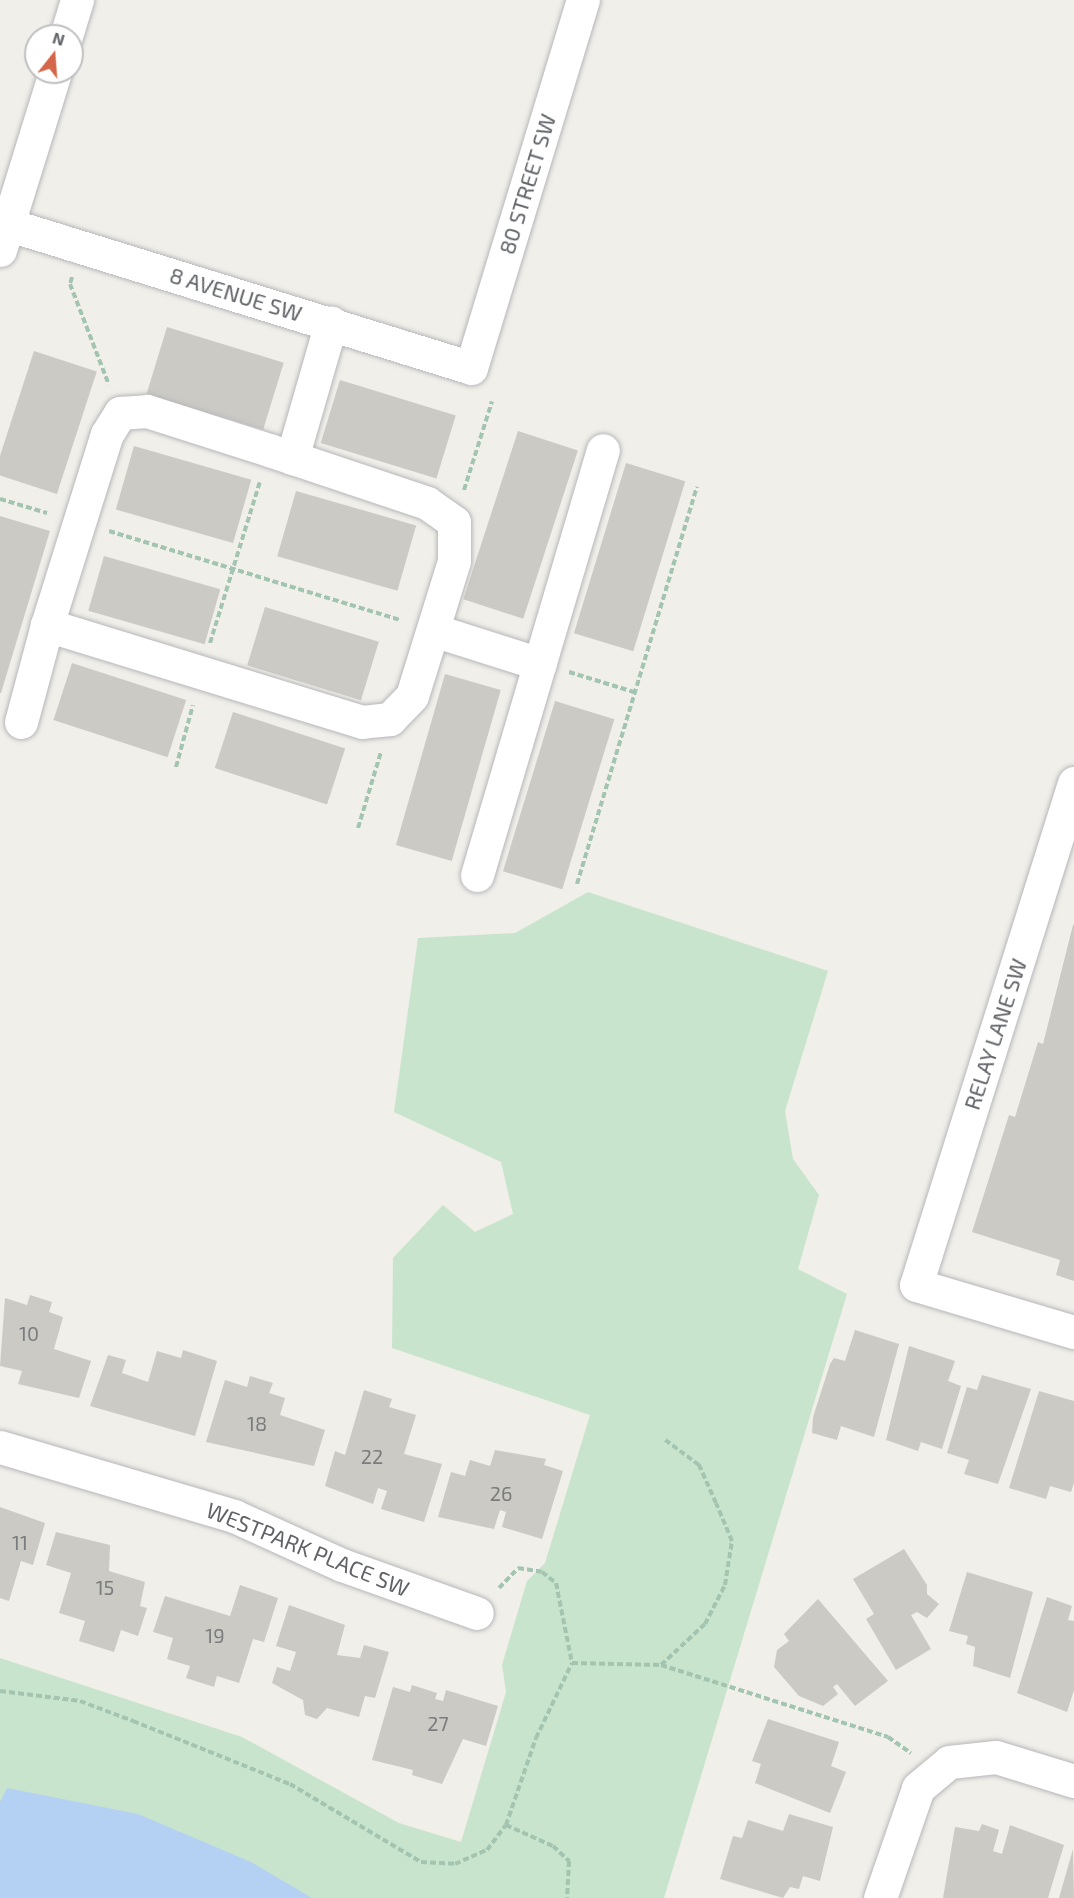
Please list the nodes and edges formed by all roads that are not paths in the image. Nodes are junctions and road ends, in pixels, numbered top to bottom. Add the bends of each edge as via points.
1 (77, 0) edge
2 (583, 0) edge
3 (70, 24) edge
4 (51, 84) edge
5 (3, 232) edge
6 (331, 323) junction
7 (471, 368) joint
8 (603, 450) dead end
9 (280, 454) junction
10 (47, 625) junction
11 (433, 630) junction
12 (540, 664) junction
13 (21, 722) dead end
14 (1074, 783) edge
15 (477, 875) dead end
16 (1074, 1332) edge
17 (0, 1447) edge
18 (477, 1613) road end
19 (1074, 1781) edge
20 (880, 1898) edge

1 - 3 street
2 - 7 street, 80 STREET SW
4 - 5 street
5 - 6 street, 8 AVENUE SW via 81,247
6 - 7 street, 8 AVENUE SW
6 - 9 street
8 - 12 street
9 - 10 street via 147,411 120,413 111,422
9 - 11 street via 427,503 454,522 454,561
10 - 11 street via 362,722 390,719 412,696
10 - 13 street
11 - 12 street
12 - 15 street
14 - 16 street, RELAY LANE SW via 916,1285
17 - 18 street, WESTPARK PLACE SW via 234,1516 342,1565
19 - 20 street via 996,1757 962,1757 935,1770 909,1807

